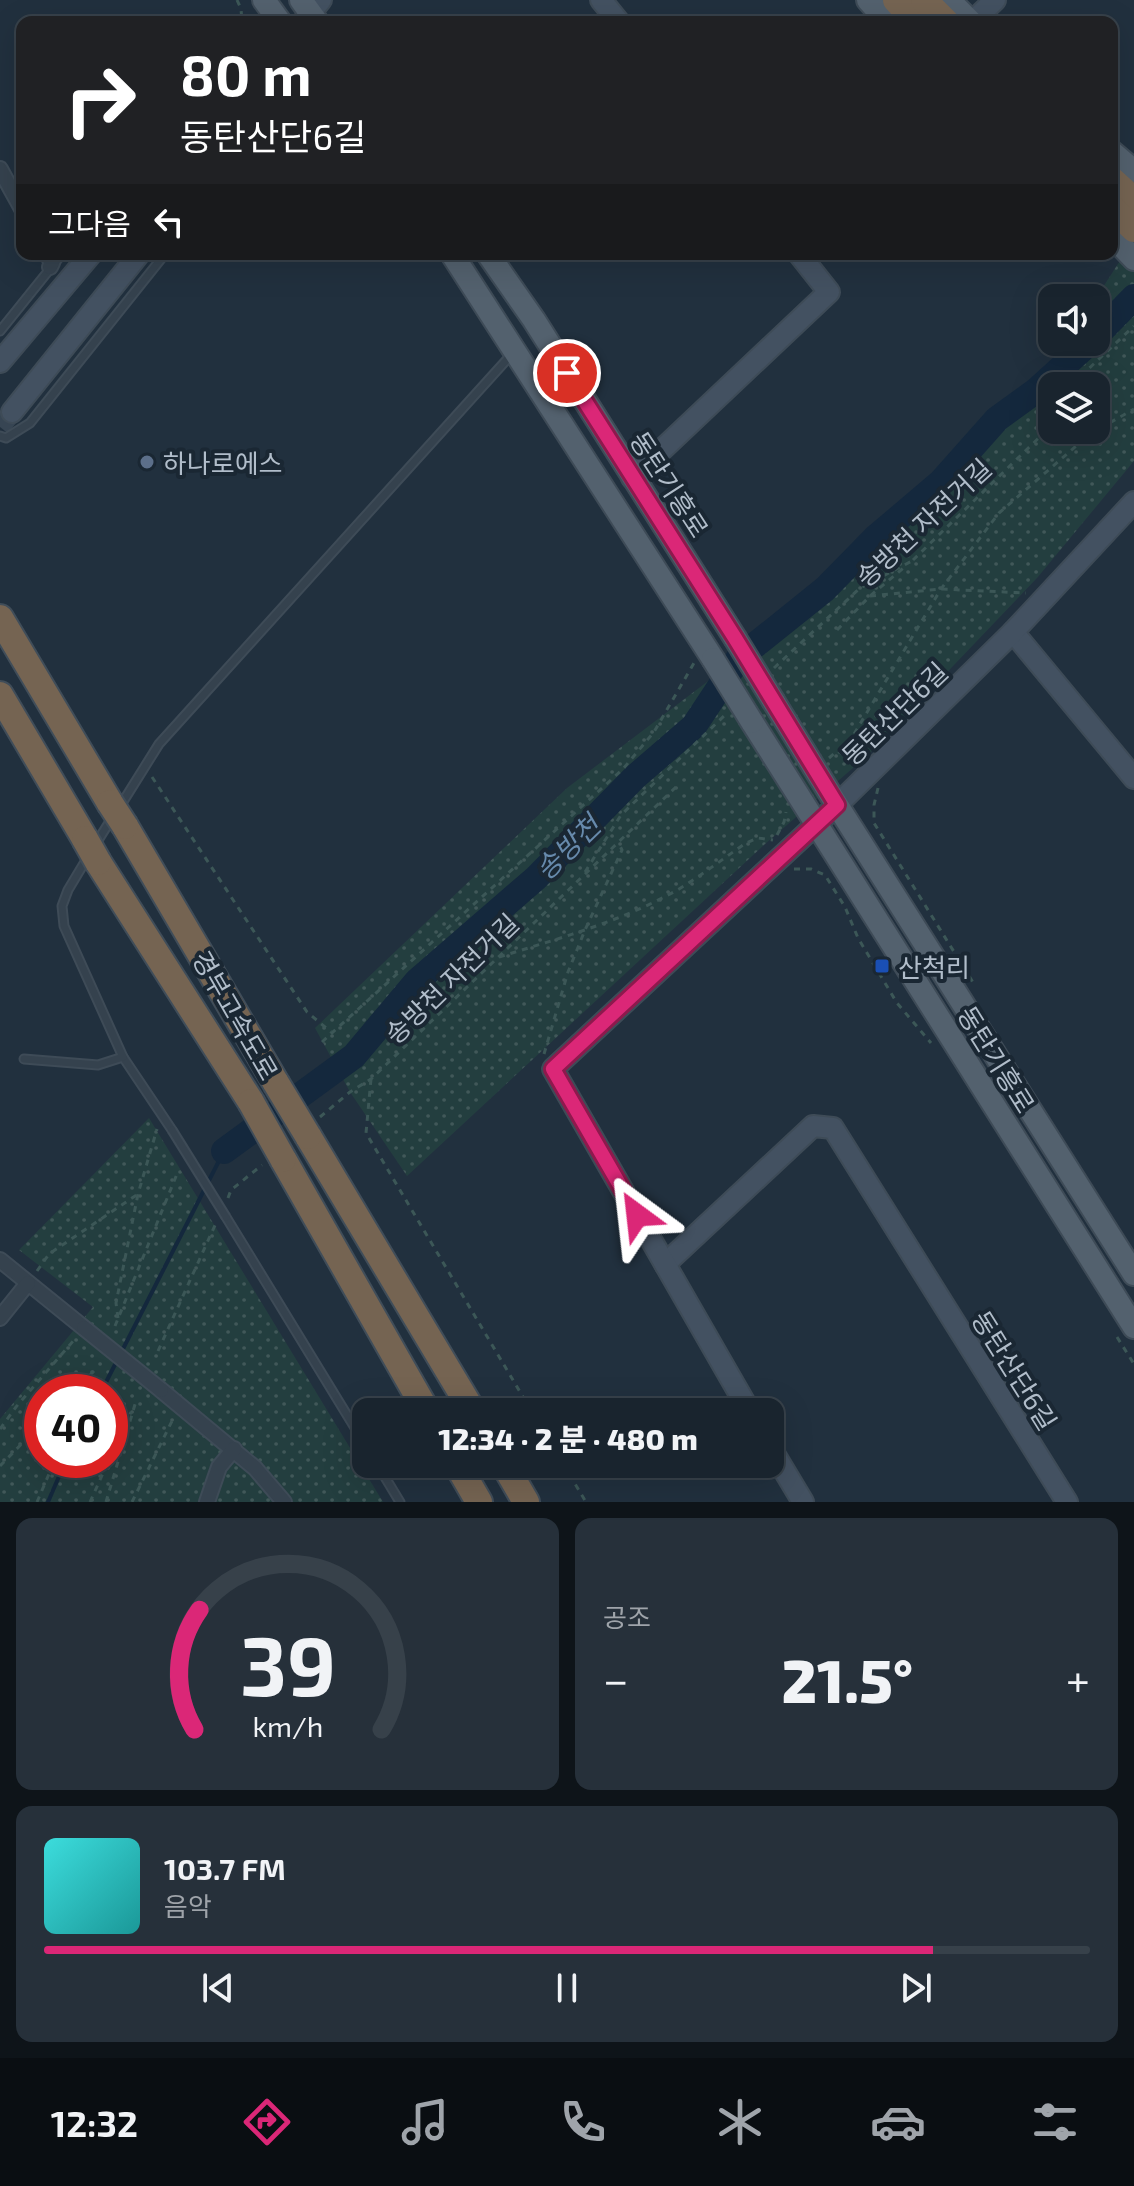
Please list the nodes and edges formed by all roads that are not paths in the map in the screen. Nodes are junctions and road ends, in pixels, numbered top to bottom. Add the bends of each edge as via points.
1 (601, 0) edge
2 (868, 0) edge
3 (896, 0) edge
4 (924, 0) edge
5 (949, 0) edge
6 (995, 0) edge
7 (614, 16) edge
8 (883, 16) edge
9 (911, 16) edge
10 (940, 16) edge
11 (966, 16) edge
12 (978, 16) edge
13 (1118, 157) edge
14 (0, 169) edge
15 (1134, 171) edge
16 (1118, 185) edge
17 (16, 198) edge
18 (1134, 200) edge
19 (1118, 214) edge
20 (1134, 229) edge
21 (1118, 242) edge
22 (1134, 259) edge
23 (86, 260) edge
24 (134, 260) edge
25 (160, 260) edge
26 (456, 260) edge
27 (492, 260) edge
28 (804, 260) edge
29 (49, 261) edge
30 (0, 331) edge
31 (515, 351) junction
32 (0, 362) edge
33 (12, 412) tunnel mouth
34 (0, 436) edge
35 (632, 478) junction
36 (1134, 502) edge
37 (0, 618) edge
38 (1013, 632) junction
39 (0, 695) edge
40 (1134, 778) edge
41 (837, 805) junction
42 (816, 825) junction
43 (123, 1057) junction
44 (24, 1059) dead end
45 (0, 1260) edge
46 (665, 1264) junction
47 (1134, 1274) edge
48 (28, 1283) junction
49 (0, 1318) edge
50 (1126, 1332) edge
51 (419, 1398) edge
52 (465, 1398) edge
53 (742, 1398) edge
54 (352, 1424) edge
55 (234, 1449) junction
56 (784, 1470) edge
57 (385, 1478) edge
58 (465, 1478) edge
59 (512, 1478) edge
60 (207, 1502) edge
61 (284, 1502) edge
62 (400, 1502) edge
63 (479, 1502) edge
64 (526, 1502) edge
65 (803, 1502) edge
66 (1067, 1502) edge

1 - 7 street
2 - 8 main road
3 - 9 highway
4 - 10 highway
5 - 11 main road
6 - 12 street
13 - 15 main road
14 - 17 street
16 - 18 highway
19 - 20 highway
21 - 22 main road
23 - 32 street
24 - 33 street
25 - 34 lane via 30,423 6,438
26 - 31 main road, 동탄기흥로
27 - 35 main road, 동탄기흥로
28 - 35 street via 829,292
29 - 30 lane
31 - 42 main road, 동탄기흥로, bridge via 703,661 752,722
31 - 43 lane via 159,744 80,868 62,906 64,926
35 - 41 main road, 동탄기흥로, bridge
36 - 38 street, 동탄산단6길
37 - 52 highway, 경부고속도로, bridge
38 - 40 street
38 - 41 street, 동탄산단6길
39 - 51 highway, 경부고속도로, bridge via 98,862 251,1102
41 - 42 street, 동탄산단6길
41 - 47 main road, 동탄기흥로
42 - 46 street, 동탄산단6길 via 553,1069
42 - 50 main road, 동탄기흥로
43 - 44 lane via 98,1065
43 - 54 lane, bridge
45 - 48 street
46 - 53 street, 동탄산단6길
46 - 66 street, 동탄산단6길 via 813,1126 833,1128
48 - 49 street
48 - 55 street, bridge
55 - 60 street via 219,1467
55 - 61 street
56 - 65 street
57 - 62 lane
58 - 63 highway
59 - 64 highway

